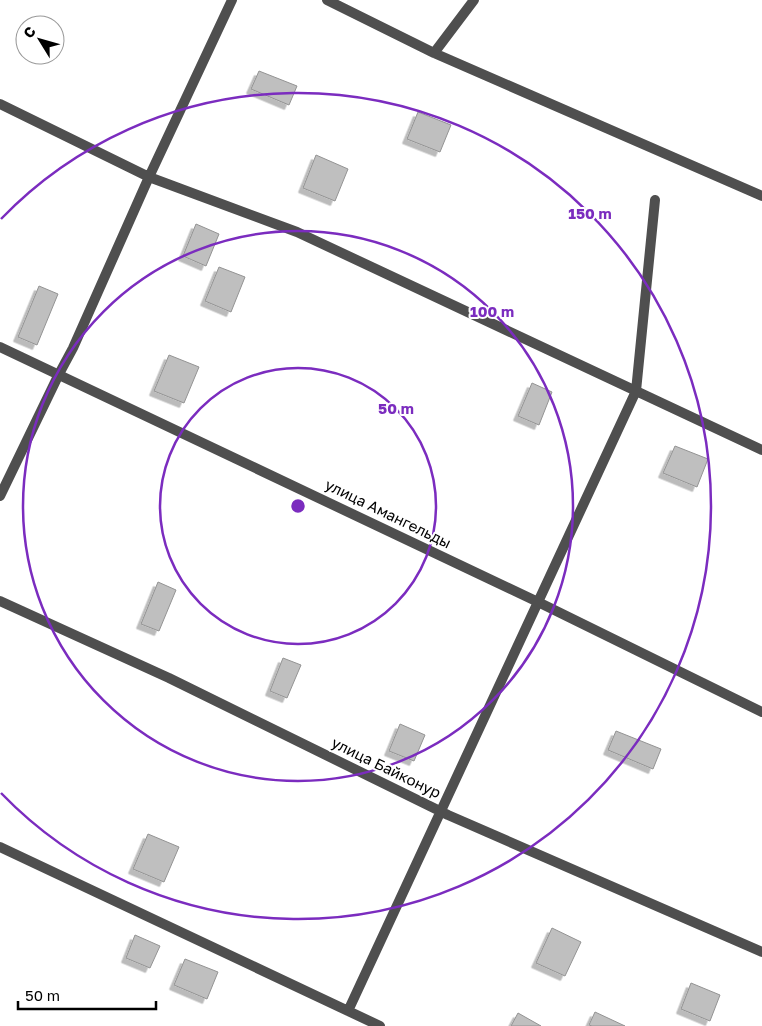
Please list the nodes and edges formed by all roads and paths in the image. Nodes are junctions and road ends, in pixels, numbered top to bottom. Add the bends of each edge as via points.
1 (232, 0) edge
2 (327, 0) edge
3 (474, 0) edge
4 (434, 53) junction
5 (0, 104) edge
6 (149, 177) junction
7 (762, 196) edge
8 (655, 200) dead end
9 (0, 347) edge
10 (59, 374) junction
11 (636, 391) junction
12 (762, 450) edge
13 (0, 496) edge
14 (0, 602) edge
15 (538, 602) junction
16 (762, 712) edge
17 (441, 812) junction
18 (0, 847) edge
19 (762, 952) edge
20 (348, 1011) junction
21 (380, 1026) edge

1 - 6 street
2 - 4 street
3 - 4 street
4 - 7 street
5 - 6 street
6 - 10 street
6 - 11 street via 297,232
8 - 11 street
9 - 10 street, улица Амангельды
10 - 13 street
10 - 15 street, улица Амангельды
11 - 12 street
11 - 15 street
14 - 17 street, улица Байконур via 169,678
15 - 16 street, улица Амангельды
15 - 17 street
17 - 19 street, улица Байконур
17 - 20 street
18 - 20 street
20 - 21 street

